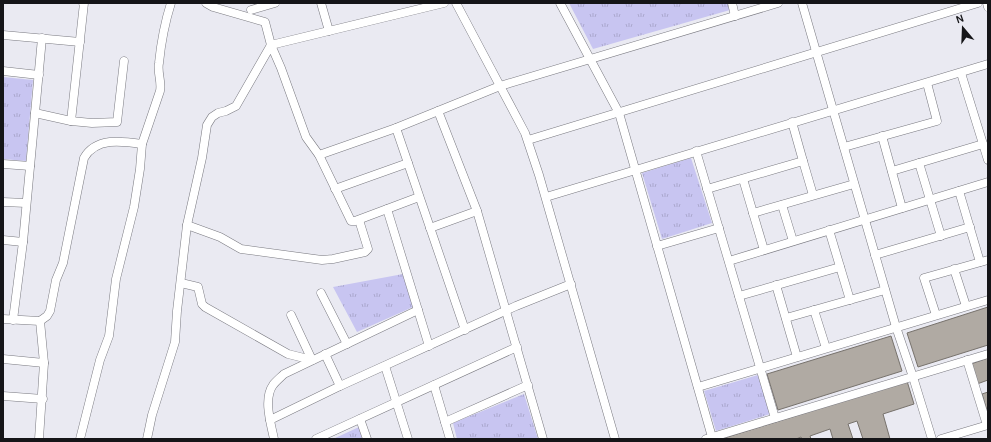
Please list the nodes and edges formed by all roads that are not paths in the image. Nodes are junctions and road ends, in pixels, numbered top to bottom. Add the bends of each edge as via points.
1 (83, 3) edge
2 (171, 3) edge
3 (206, 3) edge
4 (275, 3) edge
5 (321, 3) edge
6 (444, 3) edge
7 (456, 3) edge
8 (560, 3) edge
9 (732, 3) edge
10 (778, 3) edge
11 (802, 3) edge
12 (978, 3) edge
13 (987, 3) edge
14 (250, 6) edge
15 (988, 7) edge
16 (736, 16) junction
17 (253, 19) junction
18 (329, 31) junction
19 (3, 35) edge
20 (42, 38) junction
21 (80, 42) junction
22 (271, 45) junction
23 (816, 53) junction
24 (590, 60) junction
25 (124, 61) dead end
26 (988, 64) edge
27 (3, 71) edge
28 (961, 73) junction
29 (39, 75) junction
30 (927, 83) junction
31 (500, 86) junction
32 (833, 110) junction
33 (438, 111) junction
34 (35, 113) junction
35 (619, 113) junction
36 (71, 121) junction
37 (792, 122) junction
38 (396, 128) junction
39 (882, 136) junction
40 (528, 140) junction
41 (142, 144) junction
42 (983, 144) junction
43 (844, 147) junction
44 (696, 151) junction
45 (319, 154) junction
46 (988, 160) edge
47 (803, 161) junction
48 (408, 163) junction
49 (919, 163) junction
50 (3, 164) edge
51 (30, 166) junction
52 (635, 170) junction
53 (892, 171) junction
54 (743, 179) junction
55 (988, 182) edge
56 (854, 184) junction
57 (335, 189) junction
58 (707, 189) junction
59 (959, 191) junction
60 (813, 195) junction
61 (419, 197) junction
62 (546, 197) junction
63 (930, 200) junction
64 (3, 202) edge
65 (26, 203) junction
66 (782, 205) junction
67 (902, 208) junction
68 (387, 209) junction
69 (477, 212) junction
70 (753, 214) junction
71 (359, 220) junction
72 (865, 220) junction
73 (187, 225) junction
74 (970, 227) junction
75 (430, 228) junction
76 (719, 228) junction
77 (829, 230) junction
78 (941, 236) junction
79 (3, 240) edge
80 (793, 241) junction
81 (22, 242) junction
82 (657, 246) junction
83 (764, 250) junction
84 (875, 255) junction
85 (729, 261) junction
86 (984, 261) edge
87 (840, 267) junction
88 (954, 269) junction
89 (181, 283) junction
90 (571, 284) junction
91 (776, 285) junction
92 (885, 290) junction
93 (321, 293) dead end
94 (739, 296) junction
95 (850, 300) junction
96 (988, 300) edge
97 (966, 306) junction
98 (418, 310) junction
99 (814, 310) junction
100 (506, 311) junction
101 (936, 315) junction
102 (291, 316) dead end
103 (786, 318) junction
104 (3, 319) edge
105 (13, 320) junction
106 (40, 322) junction
107 (896, 327) junction
108 (465, 330) junction
109 (347, 344) junction
110 (429, 346) junction
111 (517, 347) junction
112 (826, 348) junction
113 (325, 354) junction
114 (988, 354) edge
115 (798, 357) junction
116 (3, 359) edge
117 (312, 360) junction
118 (968, 360) junction
119 (44, 363) junction
120 (385, 366) junction
121 (760, 368) junction
122 (913, 377) junction
123 (434, 385) junction
124 (340, 386) junction
125 (528, 386) junction
126 (698, 387) junction
127 (3, 396) edge
128 (43, 399) junction
129 (3, 401) edge
130 (396, 402) junction
131 (775, 418) junction
132 (360, 419) junction
133 (270, 420) junction
134 (445, 422) junction
135 (987, 425) edge
136 (709, 438) edge
137 (39, 439) edge
138 (80, 439) edge
139 (147, 439) edge
140 (274, 439) edge
141 (316, 439) edge
142 (367, 439) edge
143 (408, 439) edge
144 (450, 439) edge
145 (543, 439) edge
146 (615, 439) edge
147 (932, 439) edge
148 (940, 439) edge

1 - 21 street
2 - 41 street via 158,64 160,91
3 - 17 street
4 - 14 street
5 - 18 street
6 - 18 street
7 - 31 street
8 - 24 street
9 - 16 street
10 - 16 street
11 - 23 street
12 - 23 street
13 - 15 street
14 - 17 street
16 - 24 street
17 - 22 street via 265,22
18 - 22 street
19 - 20 street
20 - 21 street
20 - 29 street
21 - 36 street
22 - 45 street via 306,137
22 - 73 street via 236,106 218,113 209,121
23 - 32 street
23 - 35 street
24 - 31 street
24 - 35 street
25 - 36 street via 117,122
26 - 28 street
27 - 29 street
28 - 30 street
28 - 42 street
29 - 34 street
30 - 32 street
30 - 39 street via 937,120
31 - 33 street
31 - 40 street
32 - 37 street
32 - 43 street
33 - 38 street
33 - 69 street
34 - 36 street
34 - 51 street
35 - 40 street
35 - 52 street
37 - 44 street
37 - 47 street
38 - 45 street
38 - 48 street
39 - 43 street
39 - 53 street
40 - 62 street
41 - 106 street via 108,142 88,151 84,158 63,263 56,280 50,311
41 - 138 street via 134,206 116,279 109,336 100,360
42 - 46 street
42 - 49 street
43 - 56 street
44 - 52 street
44 - 58 street
45 - 57 street
47 - 54 street
47 - 60 street
48 - 57 street
48 - 61 street
49 - 53 street
49 - 63 street
50 - 51 street
51 - 65 street
52 - 62 street
52 - 82 street
53 - 67 street
54 - 58 street
54 - 70 street
55 - 59 street
56 - 60 street
56 - 72 street
57 - 71 street via 351,221
58 - 76 street
59 - 63 street
59 - 74 street
60 - 66 street
61 - 68 street
61 - 75 street
62 - 90 street
63 - 67 street
63 - 78 street
64 - 65 street
65 - 81 street
66 - 70 street
66 - 80 street
67 - 72 street
68 - 71 street
68 - 98 street
69 - 75 street
69 - 100 street
70 - 83 street
71 - 73 street via 368,248 365,252 328,260 241,249 220,237
72 - 77 street
72 - 84 street
73 - 89 street
74 - 78 street
74 - 86 street
75 - 108 street
76 - 82 street
76 - 85 street
77 - 80 street
77 - 87 street
78 - 84 street
79 - 81 street
80 - 83 street
81 - 105 street
82 - 126 street
83 - 85 street
84 - 92 street
85 - 94 street
86 - 88 street
87 - 91 street
87 - 95 street
88 - 97 street
88 - 101 street via 924,278
89 - 117 street via 198,287 205,307 288,354
89 - 139 street via 175,342
90 - 100 street
90 - 146 street
91 - 94 street
91 - 103 street
92 - 95 street
92 - 107 street
93 - 109 street
94 - 121 street
95 - 99 street
96 - 97 street
97 - 101 street
98 - 109 street
98 - 110 street
99 - 103 street
99 - 112 street
100 - 108 street
100 - 111 street
101 - 107 street
102 - 117 street
103 - 115 street
104 - 105 street
105 - 106 street
106 - 119 street
107 - 112 street
107 - 122 street
108 - 110 street
109 - 113 street
110 - 120 street
111 - 123 street
111 - 125 street
112 - 115 street
113 - 117 street
113 - 124 street
114 - 118 street
115 - 121 street
116 - 119 street
117 - 133 street via 284,374 272,386 268,401
118 - 122 street
118 - 135 street
119 - 128 street
120 - 124 street
120 - 130 street
121 - 126 street
121 - 131 street
122 - 131 street
122 - 147 street
123 - 130 street
123 - 134 street
124 - 133 street
125 - 134 street
125 - 145 street
126 - 136 street
127 - 128 street
127 - 129 street
128 - 137 street
130 - 132 street
130 - 143 street
131 - 136 street
132 - 141 street
132 - 142 street
133 - 140 street
134 - 144 street
135 - 148 street

